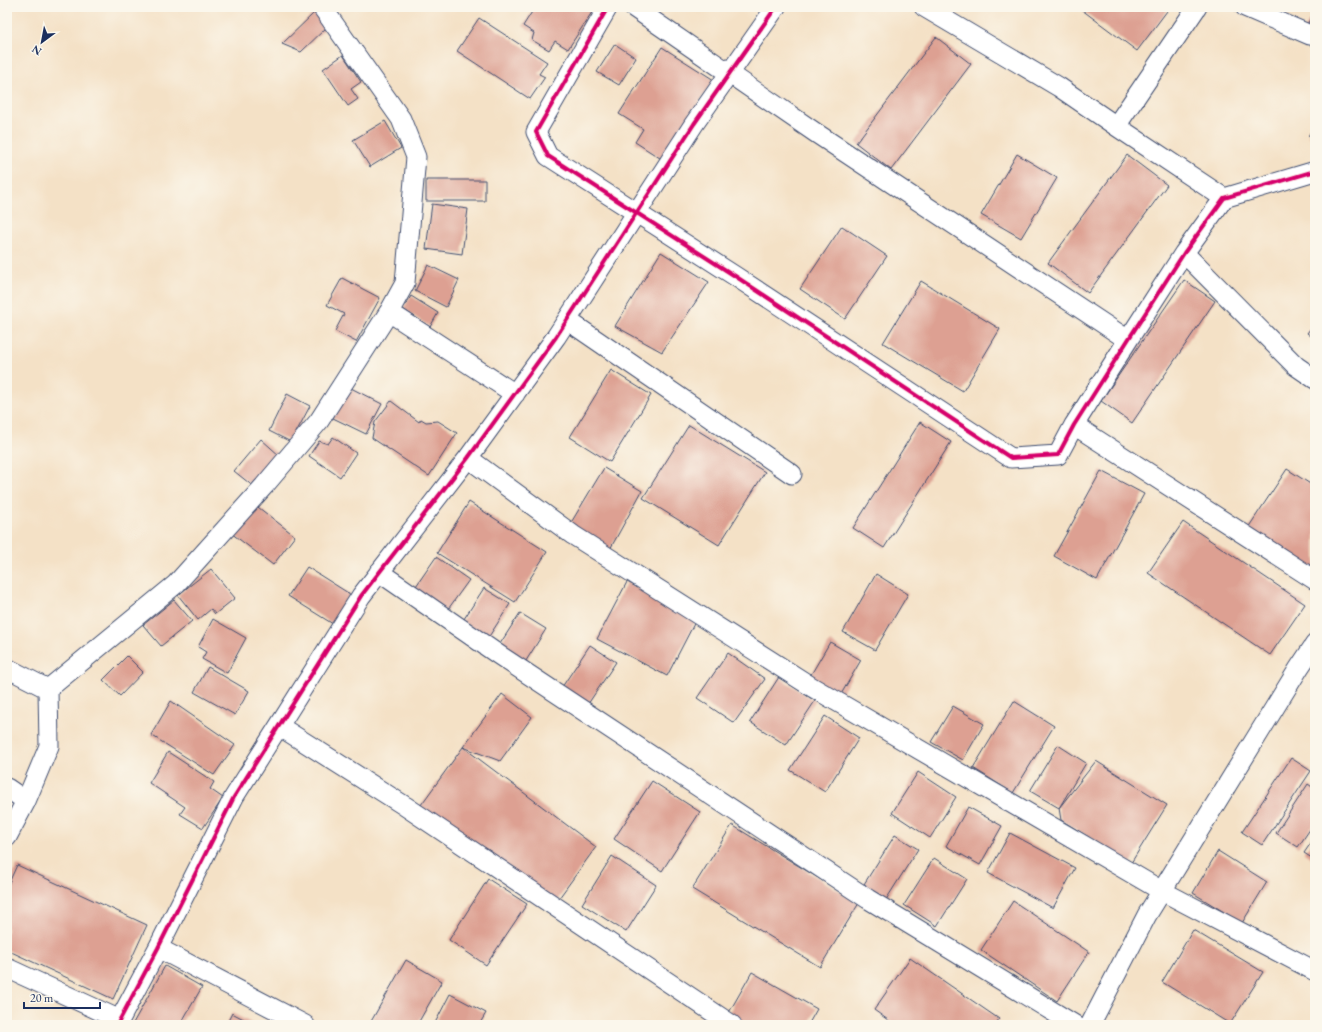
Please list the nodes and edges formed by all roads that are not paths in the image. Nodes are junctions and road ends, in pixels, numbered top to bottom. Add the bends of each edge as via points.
1 (608, 7) edge
2 (633, 7) edge
3 (776, 7) edge
4 (924, 7) edge
5 (1197, 7) edge
6 (1245, 7) edge
7 (324, 8) edge
8 (1315, 36) edge
9 (730, 73) junction
10 (1116, 126) junction
11 (1315, 171) edge
12 (1224, 198) junction
13 (638, 213) junction
14 (1184, 253) junction
15 (389, 312) junction
16 (567, 320) junction
17 (1128, 340) junction
18 (1315, 379) edge
19 (515, 394) junction
20 (1074, 425) junction
21 (468, 458) junction
22 (792, 474) dead end
23 (379, 572) junction
24 (1315, 580) edge
25 (1315, 644) edge
26 (7, 668) edge
27 (48, 689) junction
28 (279, 726) junction
29 (7, 788) edge
30 (26, 801) junction
31 (7, 837) edge
32 (1162, 891) junction
33 (158, 948) junction
34 (7, 968) edge
35 (1315, 971) edge
36 (118, 1023) edge
37 (305, 1025) edge
38 (732, 1025) edge
39 (1075, 1025) edge
40 (1090, 1025) edge

1 - 13 street via 536,132 548,156
2 - 9 street
3 - 9 street
4 - 10 street via 1059,87
5 - 10 street
6 - 8 street
7 - 15 street via 401,119 416,157 405,283
9 - 13 street via 694,124
9 - 17 street
10 - 12 street
11 - 12 street
12 - 14 street
13 - 16 street
13 - 20 street via 1011,458 1058,455
14 - 17 street
14 - 18 street via 1296,366
15 - 19 street
15 - 27 street via 319,421 176,584
16 - 19 street
16 - 22 street
17 - 20 street
19 - 21 street
20 - 24 street
21 - 23 street
21 - 32 street via 572,535 812,687
23 - 28 street via 361,596
23 - 39 street via 499,655 868,899
25 - 32 street
26 - 27 street
27 - 30 street via 49,746
28 - 33 street via 234,797
28 - 38 street via 405,806
29 - 30 street
30 - 31 street
32 - 35 street
32 - 40 street
33 - 36 street
33 - 37 street
34 - 36 street

